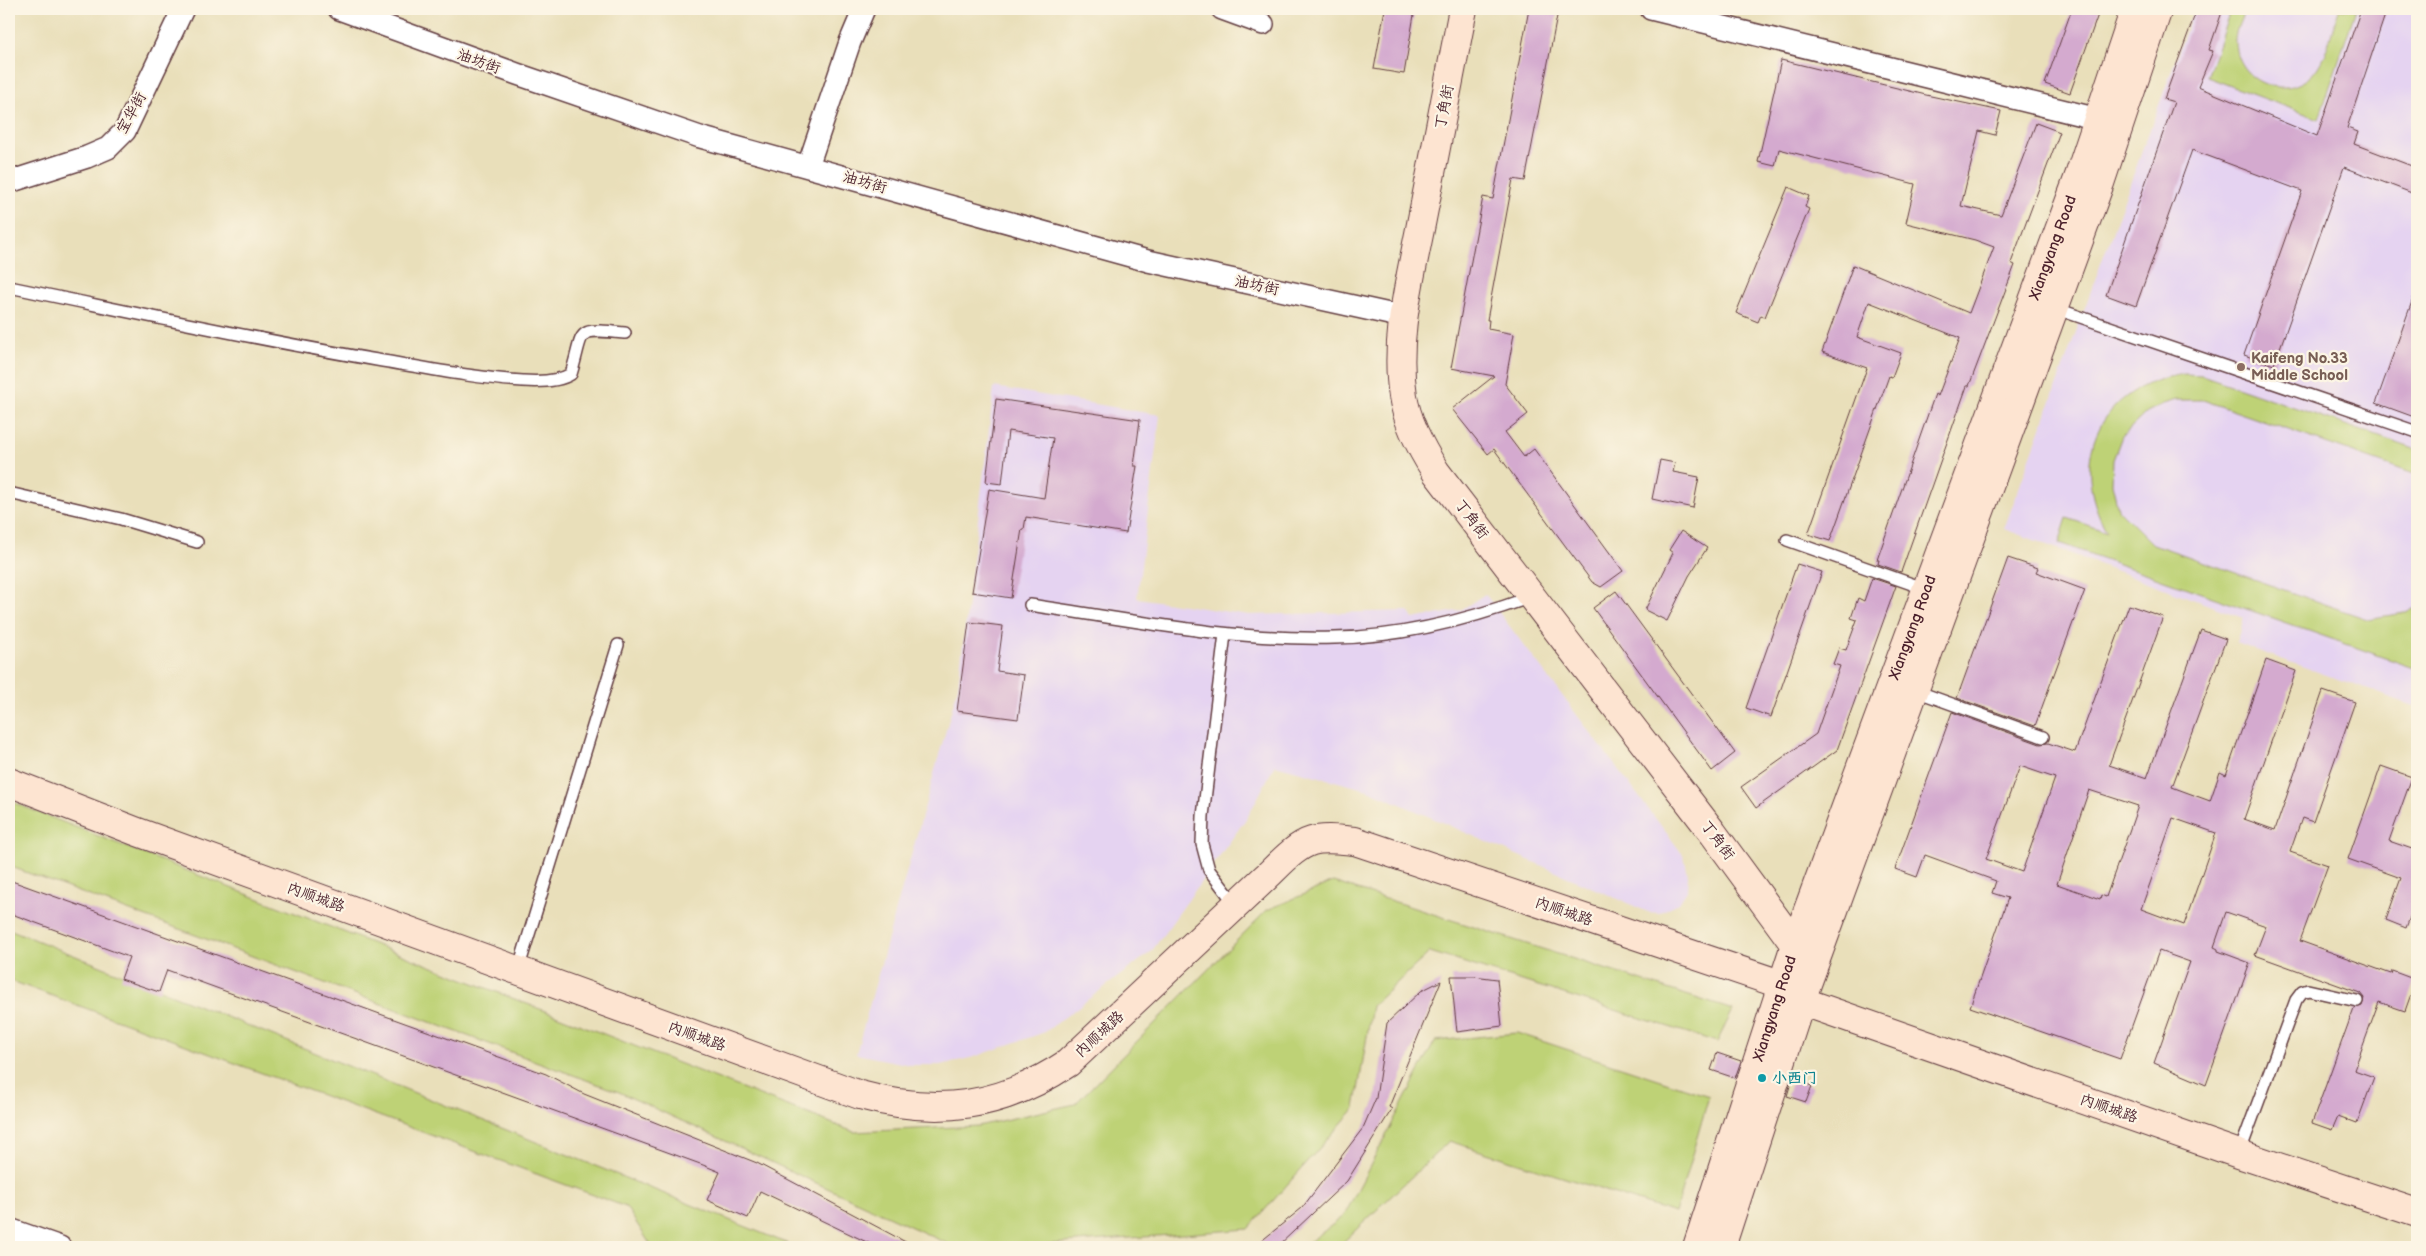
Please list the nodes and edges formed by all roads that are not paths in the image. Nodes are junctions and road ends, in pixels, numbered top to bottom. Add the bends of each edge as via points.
1 (183, 9) edge
2 (340, 9) edge
3 (864, 9) edge
4 (1222, 9) edge
5 (1463, 9) edge
6 (1651, 9) edge
7 (2135, 9) edge
8 (2158, 9) edge
9 (1263, 24) dead end
10 (2098, 119) junction
11 (808, 166) junction
12 (9, 182) edge
13 (9, 286) edge
14 (2054, 308) junction
15 (1404, 317) junction
16 (625, 333) dead end
17 (2417, 432) edge
18 (9, 493) edge
19 (1787, 540) dead end
20 (197, 542) dead end
21 (1926, 590) junction
22 (1532, 597) junction
23 (1030, 605) dead end
24 (1225, 634) junction
25 (618, 645) dead end
26 (1913, 690) junction
27 (2044, 737) dead end
28 (9, 782) edge
29 (1236, 905) junction
30 (1795, 945) junction
31 (518, 970) junction
32 (1793, 997) junction
33 (2357, 1001) dead end
34 (2239, 1154) junction
35 (2417, 1213) edge
36 (9, 1229) edge
37 (60, 1247) edge
38 (1697, 1247) edge
39 (1720, 1247) edge

1 - 12 street, 宝华街 via 125,131 108,148
2 - 11 street, 油坊街 via 700,137
3 - 11 street
4 - 9 street
5 - 15 street, 丁角街
6 - 10 street
7 - 10 street, Xiangyang Road
8 - 14 street, Xiangyang Road
10 - 21 street, Xiangyang Road
11 - 15 street, 油坊街 via 1148,261
13 - 16 lane via 309,348 481,377 525,381 553,380 571,374 579,339 585,332
14 - 17 lane
14 - 26 street, Xiangyang Road
15 - 22 street, 丁角街 via 1401,346 1403,398 1422,451
18 - 20 lane via 121,519
19 - 21 lane
21 - 30 street, Xiangyang Road
22 - 24 lane via 1451,623 1400,632 1337,638
22 - 30 street, 丁角街
23 - 24 lane
24 - 29 lane via 1202,844 1209,870
25 - 31 lane
26 - 27 lane
26 - 32 street, Xiangyang Road
28 - 31 street, 内顺城路
29 - 31 street, 内顺城路 via 1068,1063 1043,1080 1020,1090 988,1100 949,1106 910,1106 860,1095
29 - 32 street, 内顺城路 via 1311,841 1355,841
30 - 32 street, Xiangyang Road
32 - 34 street, 内顺城路
32 - 38 street, Xiangyang Road
32 - 39 street, Xiangyang Road
33 - 34 lane via 2308,990 2302,992 2296,1000
34 - 35 street, 内顺城路
36 - 37 street

